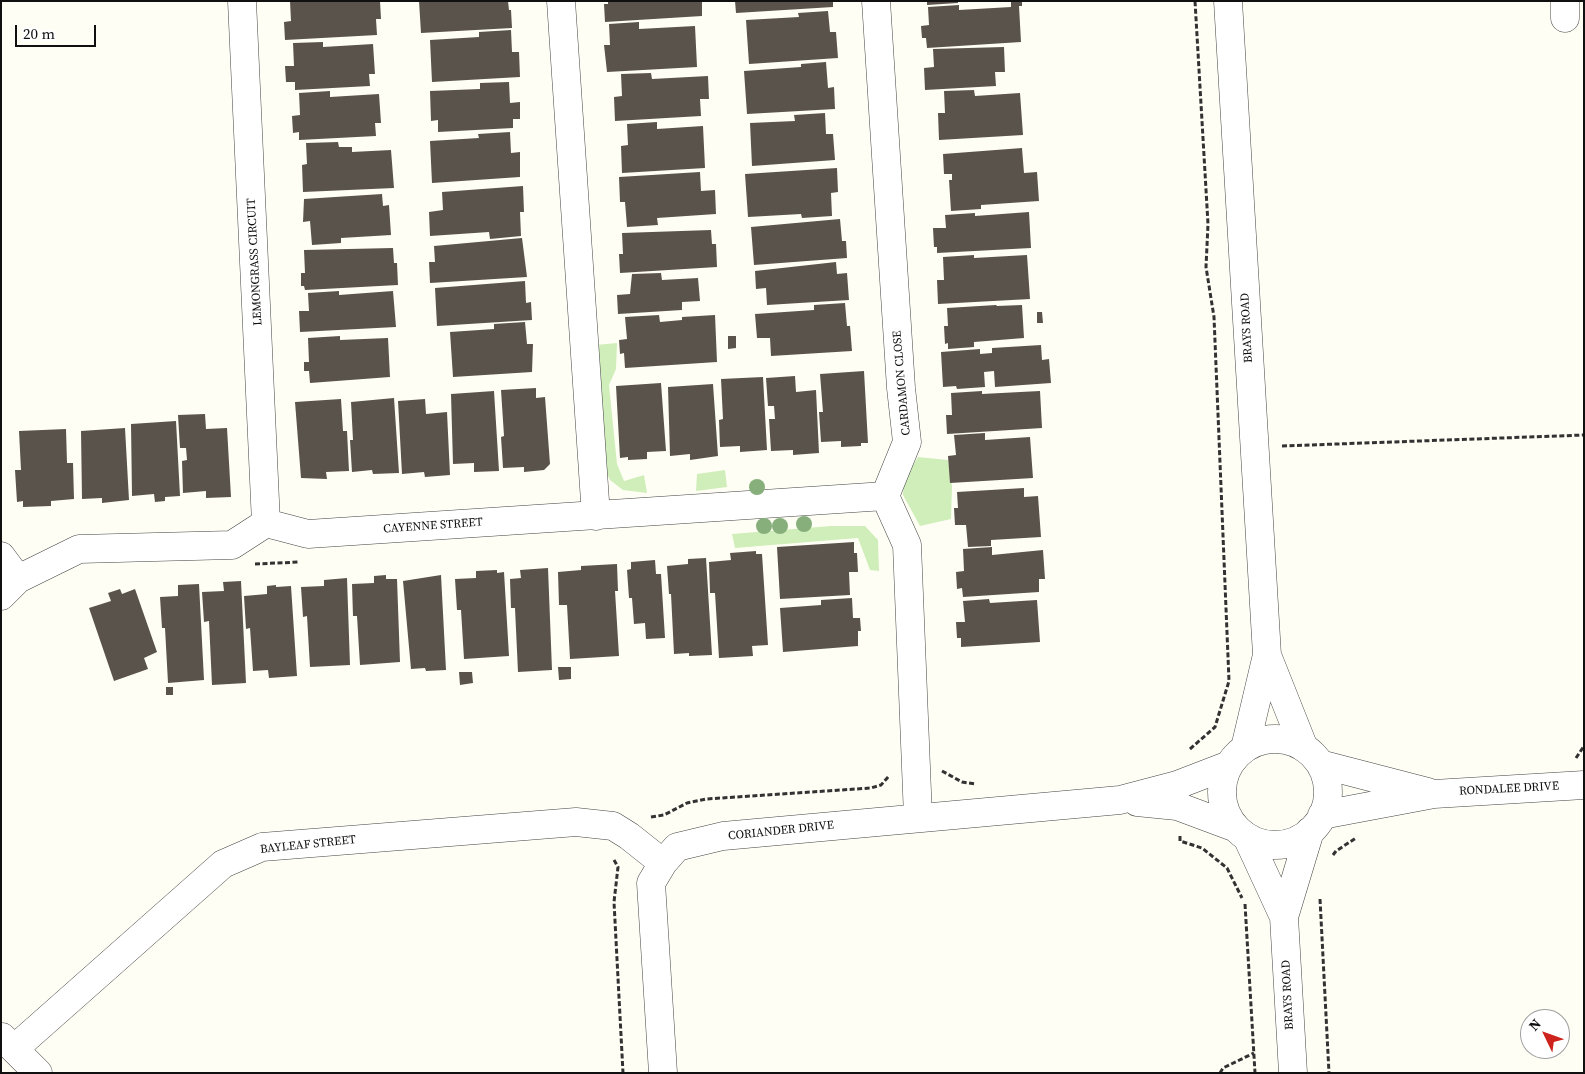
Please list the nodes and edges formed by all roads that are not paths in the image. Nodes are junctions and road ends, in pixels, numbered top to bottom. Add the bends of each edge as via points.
1 (242, 1) edge
2 (561, 1) edge
3 (876, 1) edge
4 (1228, 1) edge
5 (885, 496) junction
6 (596, 516) junction
7 (266, 524) junction
8 (1, 556) edge
9 (10, 587) edge
10 (1267, 656) junction
11 (1312, 756) junction
12 (1237, 757) junction
13 (1578, 774) edge
14 (1434, 794) junction
15 (1177, 795) junction
16 (918, 817) junction
17 (1316, 823) junction
18 (1242, 832) junction
19 (663, 862) junction
20 (1284, 917) junction
21 (8, 1043) edge
22 (38, 1073) edge
23 (663, 1073) edge
24 (1293, 1073) edge

1 - 7 street, LEMONGRASS CIRCUIT
2 - 6 street
3 - 5 street, CARDAMON CLOSE via 907,442
4 - 10 street, BRAYS ROAD
5 - 6 street, CAYENNE STREET
5 - 16 street via 907,545
6 - 7 street, CAYENNE STREET via 308,534
7 - 9 street via 232,545 79,549
8 - 9 street
10 - 11 street, BRAYS ROAD
10 - 12 street, BRAYS ROAD
11 - 12 street via 1285,740 1275,739 1255,743
11 - 14 street, RONDALEE DRIVE
11 - 17 street via 1326,778 1328,792
12 - 15 street, CORIANDER DRIVE
12 - 18 street via 1225,776 1223,798 1228,814
13 - 14 street, RONDALEE DRIVE
14 - 17 street, RONDALEE DRIVE
15 - 16 street, CORIANDER DRIVE
15 - 18 street, CORIANDER DRIVE
16 - 19 street, CORIANDER DRIVE via 723,836 676,847
17 - 18 street via 1294,841 1275,844 1265,844
17 - 20 street, BRAYS ROAD
18 - 20 street, BRAYS ROAD
19 - 21 street, BAYLEAF STREET via 613,826 576,822 262,847 222,864
19 - 23 street, CORIANDER DRIVE via 651,883
20 - 24 street, BRAYS ROAD
21 - 22 street

